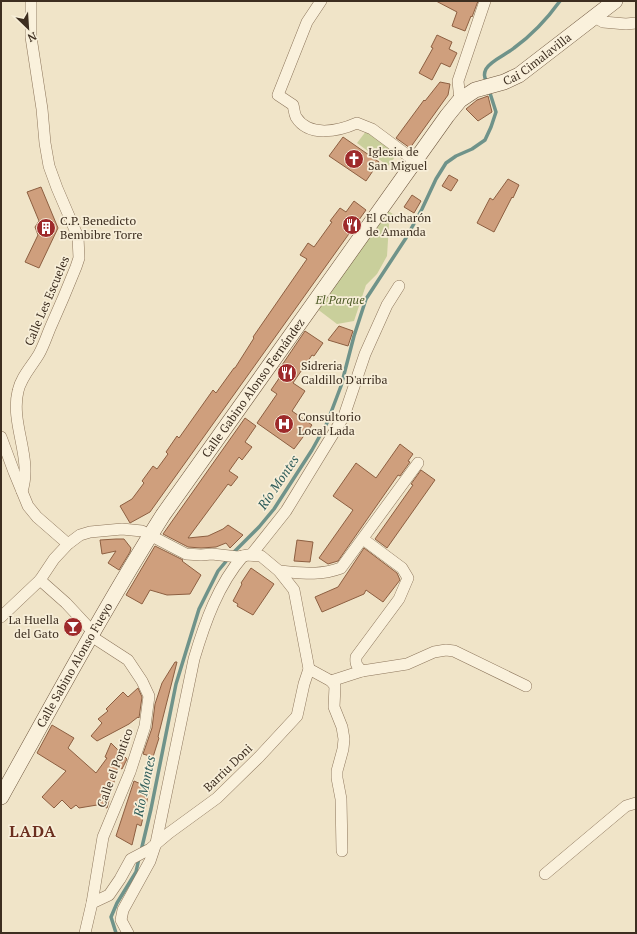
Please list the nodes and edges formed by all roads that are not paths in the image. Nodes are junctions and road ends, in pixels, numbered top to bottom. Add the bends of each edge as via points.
1 (32, 1) edge
2 (321, 1) edge
3 (485, 1) edge
4 (615, 1) edge
5 (595, 17) junction
6 (636, 23) edge
7 (474, 90) joint
8 (460, 100) junction
9 (414, 161) junction
10 (399, 286) dead end
11 (1, 437) edge
12 (418, 463) dead end
13 (22, 491) junction
14 (150, 536) junction
15 (363, 539) junction
16 (68, 544) junction
17 (244, 556) junction
18 (279, 571) junction
19 (40, 580) junction
20 (1, 617) edge
21 (92, 634) junction
22 (309, 669) junction
23 (362, 671) junction
24 (331, 681) junction
25 (526, 686) dead end
26 (1, 797) edge
27 (636, 803) edge
28 (153, 846) junction
29 (342, 851) dead end
30 (545, 874) dead end
31 (92, 903) junction
32 (85, 933) edge
33 (128, 933) edge

1 - 13 street, Calle Les Escueles via 31,37 49,166 78,237 80,250 76,267 42,348 18,390 17,417 24,470
2 - 9 street via 307,22 278,95 293,105 296,117 305,126 327,131 344,129 357,123 372,130
3 - 8 street via 458,81
4 - 5 street, Cai Cimalavilla
5 - 6 street via 603,22
5 - 7 street, Cai Cimalavilla via 519,75
7 - 8 street, Calle Gabino Alonso Fernández
8 - 9 street, Calle Gabino Alonso Fernández
9 - 14 street, Calle Gabino Alonso Fernández
10 - 17 street via 387,305 365,354 344,416 286,512
11 - 13 street
12 - 15 street
13 - 16 street via 28,506 37,517
14 - 16 street, Barriu Doni via 142,531 122,529 90,532 80,535
14 - 17 street, Barriu Doni via 186,554
14 - 21 street, Calle Sabino Alonso Fueyo
15 - 18 street via 341,568 328,573
15 - 23 street via 402,568 408,578 399,599 356,657 357,667
16 - 19 street, Barriu Doni
17 - 18 street, Barriu Doni via 261,556
17 - 28 street via 232,569 202,631
18 - 22 street, Barriu Doni via 294,590
19 - 20 street, Barriu Doni
19 - 21 street, Calle el Pontico via 66,603
21 - 26 street, Calle Sabino Alonso Fueyo
21 - 31 street, Calle el Pontico via 128,660 142,680 149,696 145,726 130,772 103,837
22 - 24 street
22 - 28 street, Barriu Doni via 297,716 217,798
23 - 24 street
23 - 25 street via 407,664 434,652 446,650 454,651
24 - 29 street via 335,686 334,707 344,739 337,771 341,799
27 - 30 street via 626,806
28 - 31 street, Barriu Doni via 131,859 109,896
28 - 33 street via 150,862 123,910 121,920
31 - 32 street, Calle el Pontico

